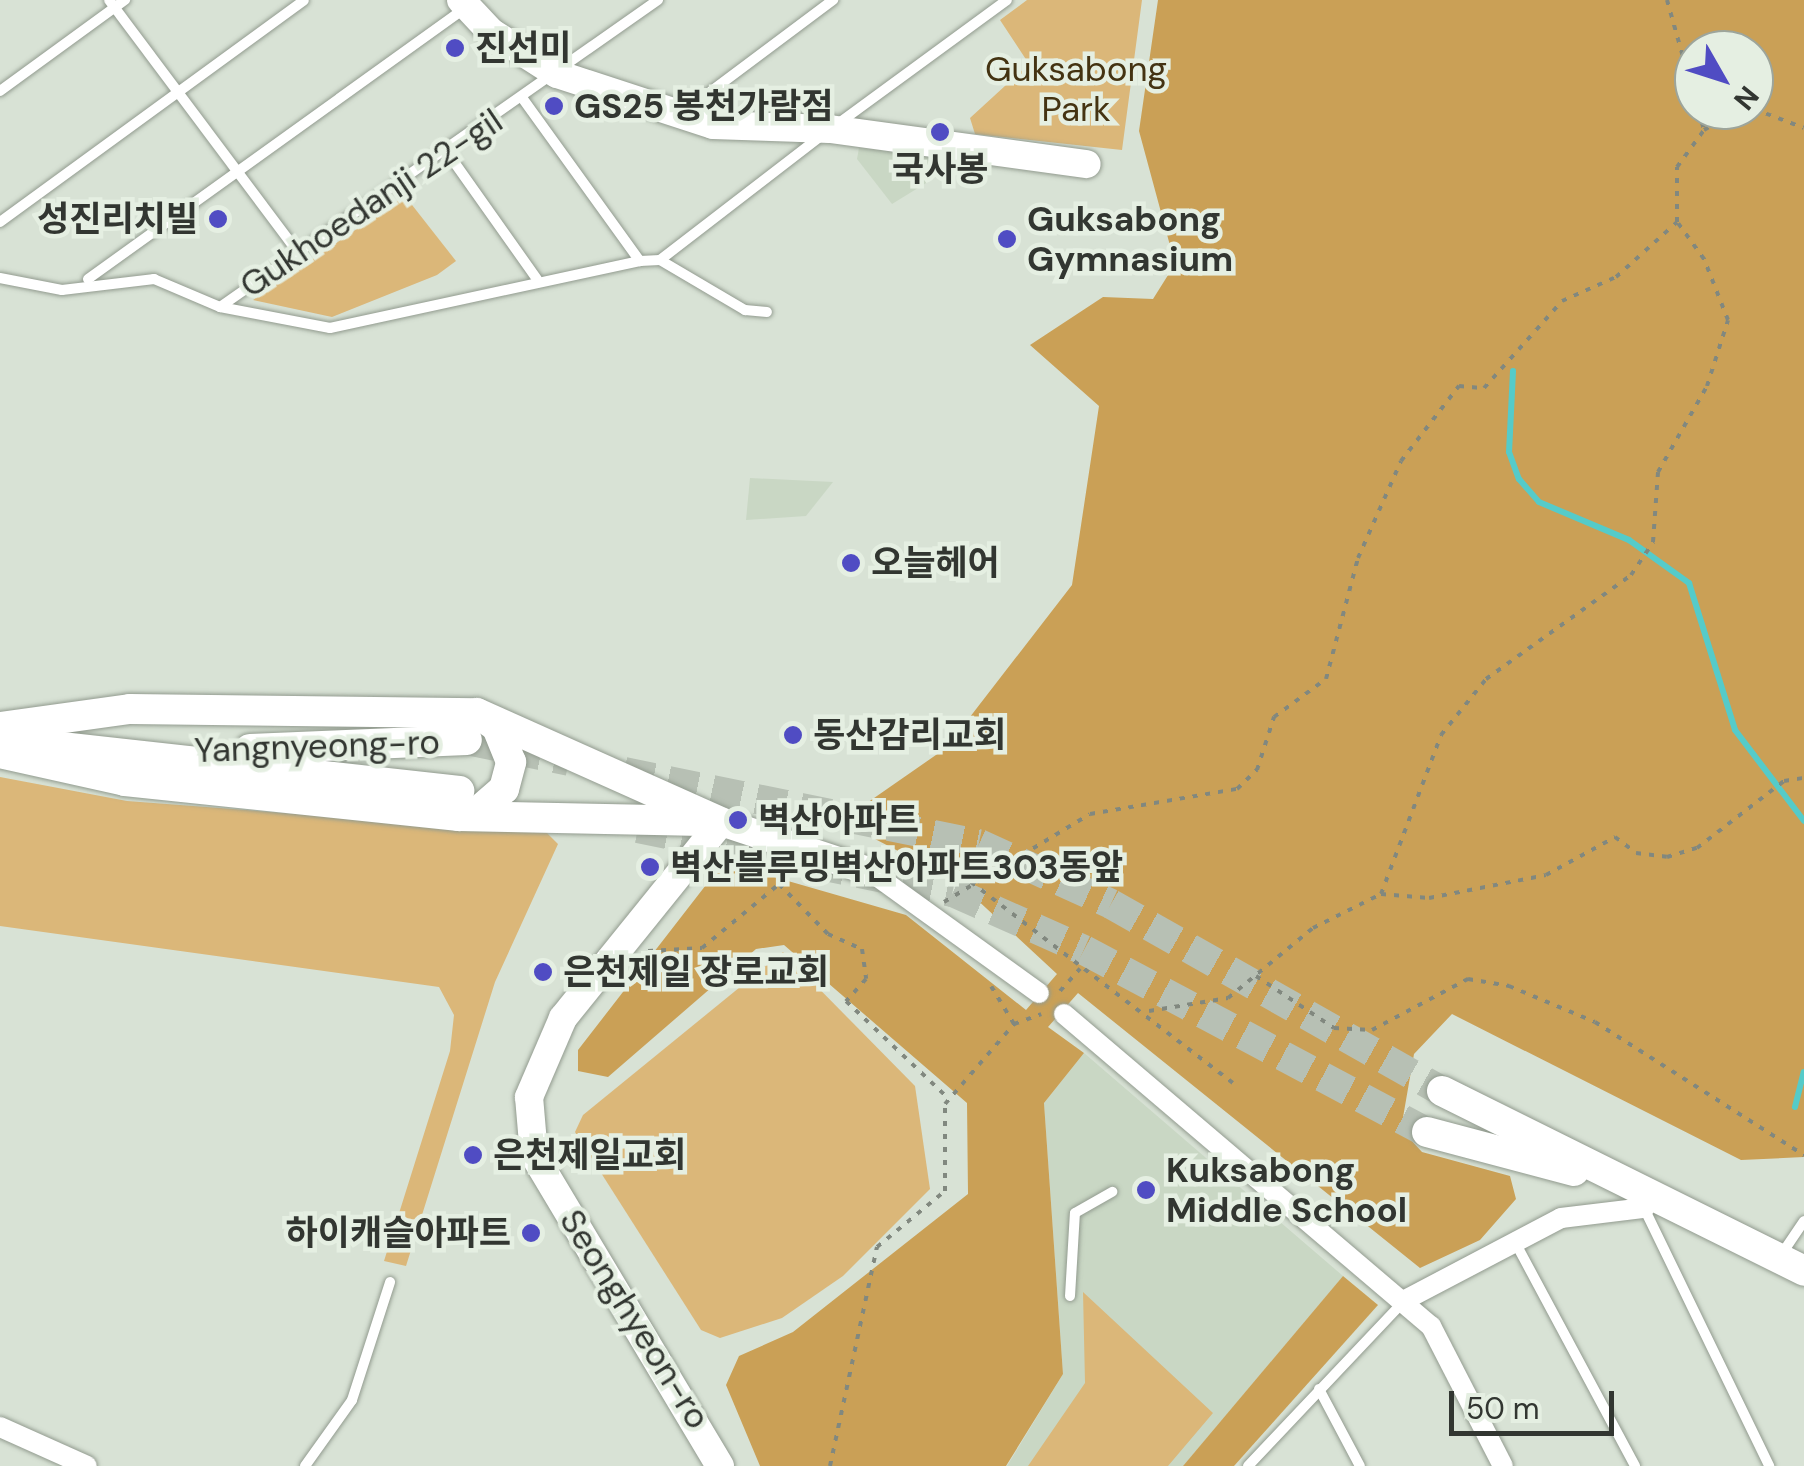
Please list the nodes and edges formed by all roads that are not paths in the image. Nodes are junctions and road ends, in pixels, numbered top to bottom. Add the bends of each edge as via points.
1 (125, 0) edge
2 (304, 0) edge
3 (658, 0) edge
4 (834, 0) edge
5 (1007, 0) edge
6 (468, 2) edge
7 (112, 4) edge
8 (815, 5) edge
9 (557, 74) junction
10 (0, 91) edge
11 (178, 92) junction
12 (523, 98) junction
13 (680, 114) junction
14 (830, 129) junction
15 (446, 152) junction
16 (1087, 164) dead end
17 (241, 176) junction
18 (0, 222) edge
19 (299, 254) junction
20 (660, 260) junction
21 (640, 262) junction
22 (0, 278) edge
23 (537, 279) junction
24 (88, 280) junction
25 (220, 307) junction
26 (767, 312) dead end
27 (0, 727) edge
28 (472, 727) junction
29 (0, 742) edge
30 (168, 752) junction
31 (0, 753) edge
32 (468, 802) junction
33 (721, 822) junction
34 (871, 872) joint
35 (1038, 993) dead end
36 (1064, 1014) dead end
37 (1442, 1091) tunnel mouth
38 (1427, 1132) tunnel mouth
39 (1112, 1192) dead end
40 (1645, 1196) junction
41 (1804, 1221) edge
42 (1514, 1241) junction
43 (1792, 1263) edge
44 (390, 1282) dead end
45 (1070, 1296) dead end
46 (1405, 1300) junction
47 (1319, 1388) junction
48 (0, 1426) edge
49 (87, 1466) edge
50 (304, 1466) edge
51 (720, 1466) edge
52 (1248, 1466) edge
53 (1360, 1466) edge
54 (1503, 1466) edge
55 (1635, 1466) edge
56 (1769, 1466) edge

1 - 7 lane
2 - 11 lane
3 - 9 lane, Gukhoedanji 22-gil
4 - 8 lane
5 - 14 lane
6 - 9 street
6 - 17 lane
7 - 10 lane
7 - 11 lane
8 - 13 lane
9 - 12 lane, Gukhoedanji 22-gil
9 - 13 street
11 - 17 lane
11 - 18 lane
12 - 15 lane, Gukhoedanji 22-gil
12 - 21 lane, Gukhoedanji 22-gil
13 - 14 street
14 - 16 street
14 - 20 lane
15 - 19 lane, Gukhoedanji 22-gil
15 - 23 lane
17 - 19 lane
17 - 24 lane
19 - 25 lane, Gukhoedanji 22-gil
20 - 21 lane
20 - 26 lane via 745,310
21 - 23 lane
22 - 24 lane via 62,290
23 - 25 lane via 330,328
24 - 25 lane via 154,279
27 - 28 main road via 130,709
28 - 30 main road, Yangnyeong-ro
28 - 32 main road via 497,727 511,762 504,789
28 - 33 main road
29 - 30 main road, Yangnyeong-ro
30 - 32 main road, Yangnyeong-ro
31 - 32 main road via 125,781
32 - 33 main road
33 - 34 street
33 - 51 street, Seonghyeon-ro via 563,1018 529,1097 528,1139
34 - 35 street
36 - 46 street
37 - 40 main road
38 - 40 main road
39 - 45 lane via 1075,1214
40 - 42 street via 1586,1208
40 - 43 main road
40 - 56 lane
41 - 43 lane
42 - 46 street
42 - 55 lane
44 - 50 lane via 352,1400
46 - 47 lane
46 - 54 street via 1431,1326
47 - 52 lane
47 - 53 lane
48 - 49 street

